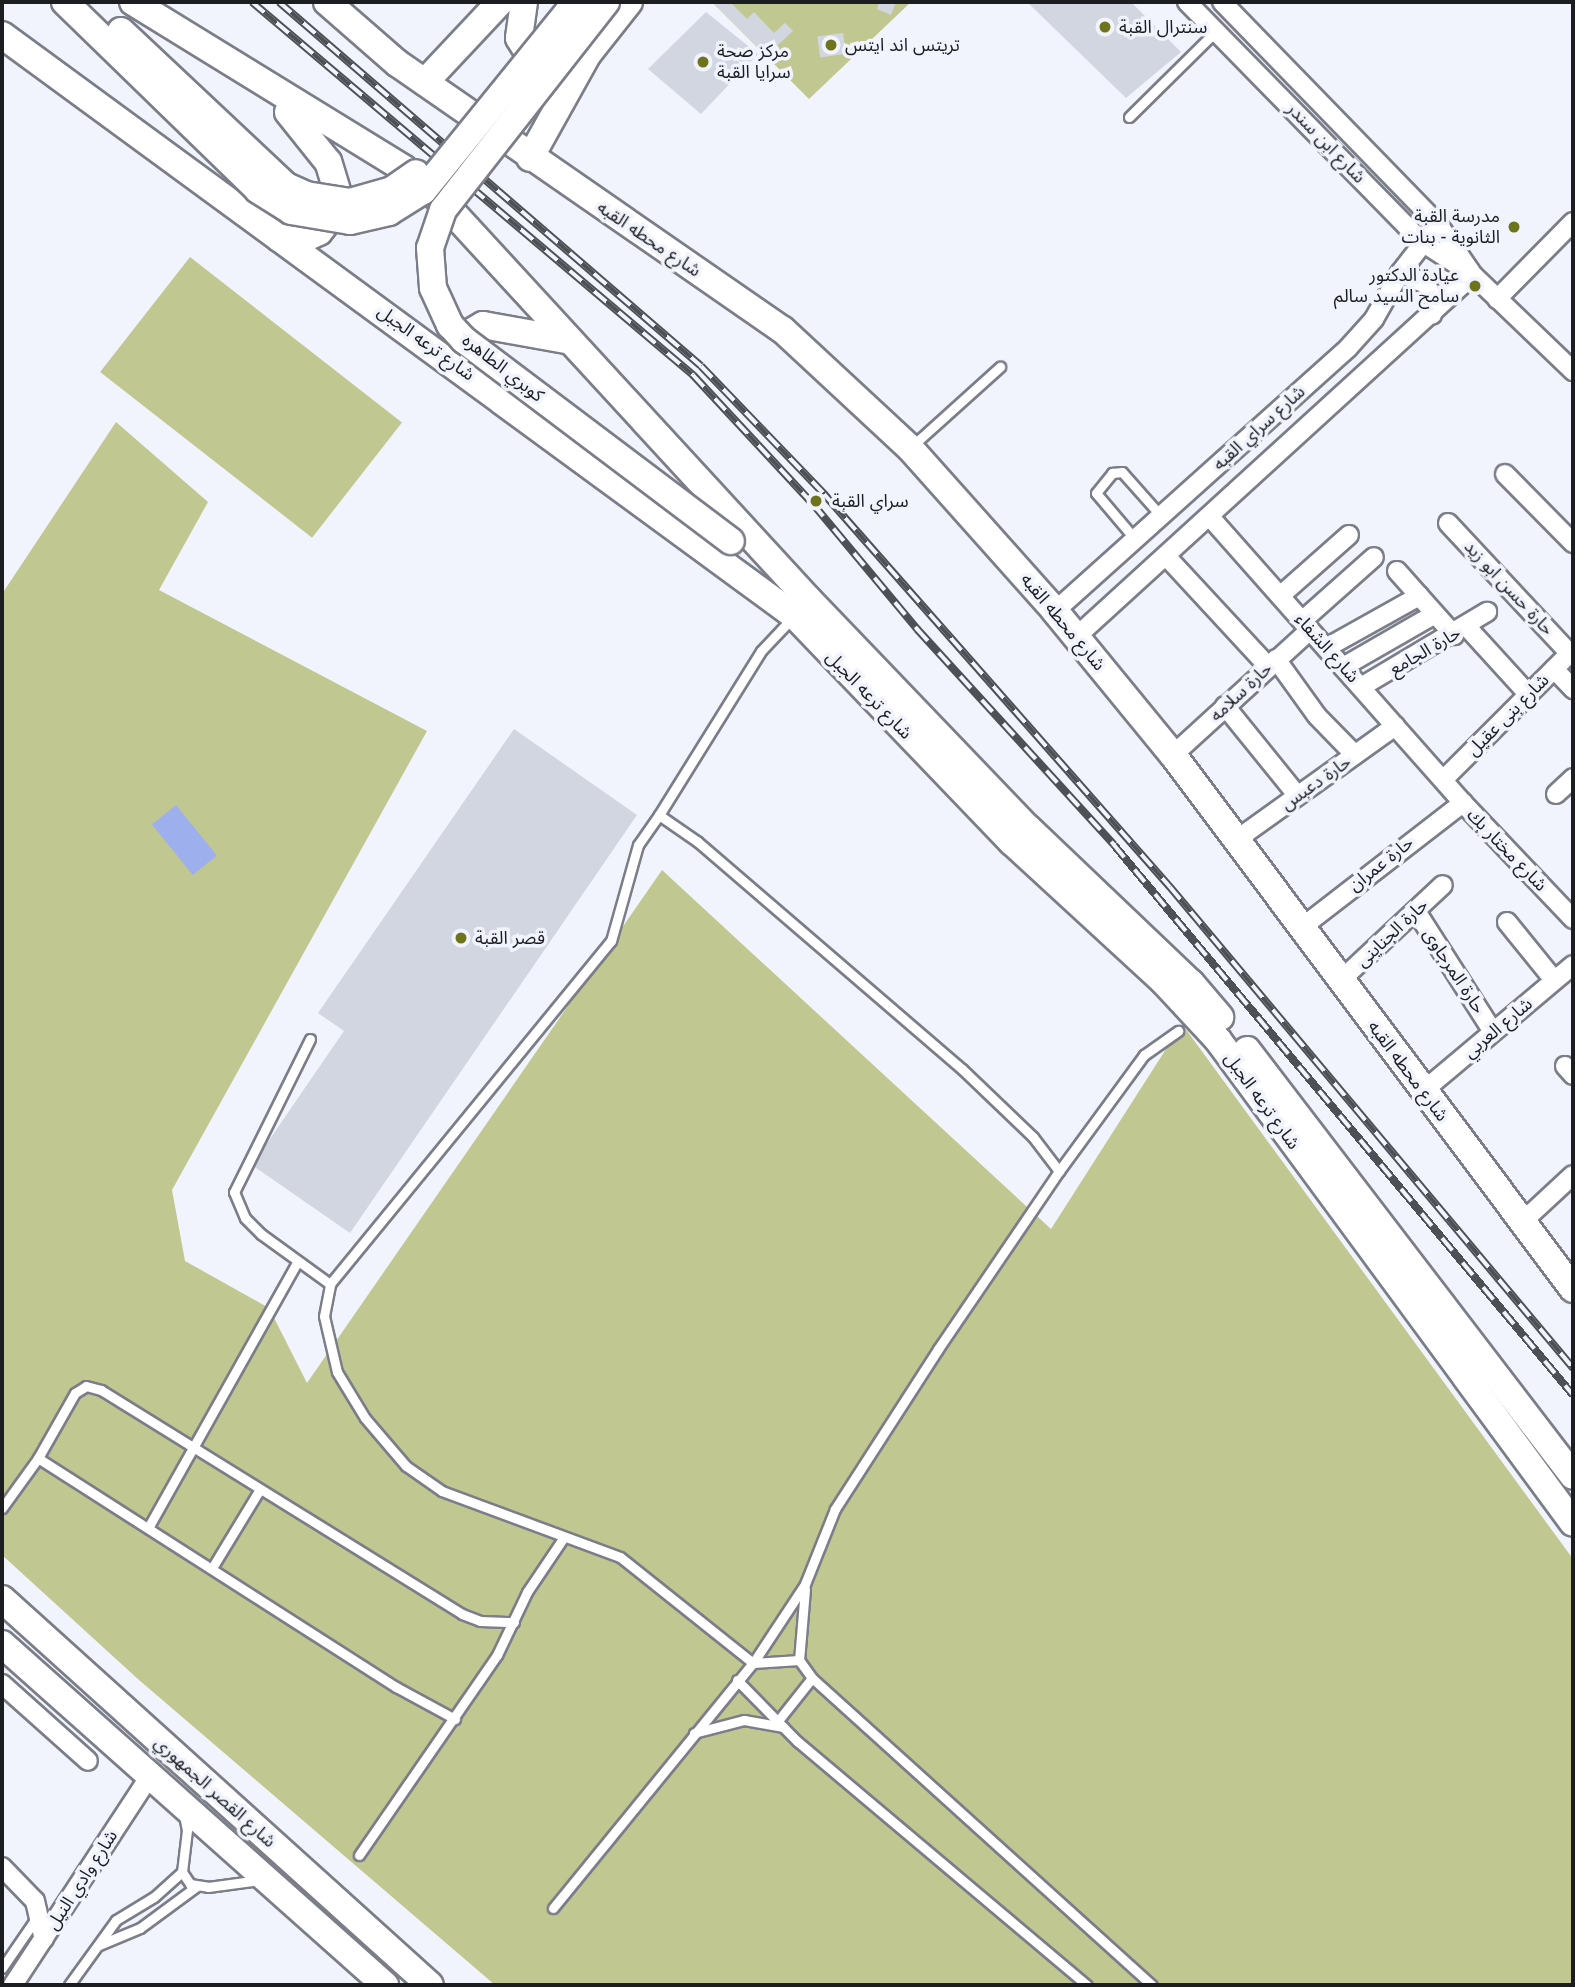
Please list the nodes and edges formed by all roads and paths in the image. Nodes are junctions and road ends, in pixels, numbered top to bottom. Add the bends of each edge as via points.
1 (65, 2) edge
2 (91, 2) edge
3 (133, 2) edge
4 (327, 2) edge
5 (500, 2) edge
6 (524, 2) edge
7 (552, 2) edge
8 (576, 2) edge
9 (606, 2) edge
10 (629, 2) edge
11 (1187, 2) edge
12 (1222, 2) edge
13 (1216, 30) junction
14 (2, 35) edge
15 (588, 54) junction
16 (240, 71) junction
17 (425, 82) junction
18 (1129, 117) dead end
19 (530, 158) junction
20 (1573, 222) edge
21 (1438, 224) junction
22 (279, 239) junction
23 (1422, 242) junction
24 (1399, 273) junction
25 (1473, 275) junction
26 (1497, 299) junction
27 (1432, 316) junction
28 (566, 341) junction
29 (458, 366) junction
30 (1000, 367) dead end
31 (1573, 371) edge
32 (910, 448) junction
33 (1505, 474) dead end
34 (1161, 516) junction
35 (1210, 517) junction
36 (1448, 523) dead end
37 (1349, 535) dead end
38 (1135, 539) junction
39 (731, 541) joint
40 (1573, 543) edge
41 (1166, 556) junction
42 (1374, 557) dead end
43 (1397, 571) dead end
44 (1280, 596) junction
45 (1419, 596) junction
46 (802, 608) junction
47 (1055, 611) junction
48 (1487, 612) dead end
49 (1435, 614) junction
50 (1306, 625) junction
51 (1460, 631) junction
52 (1076, 637) junction
53 (1326, 648) junction
54 (1572, 652) edge
55 (1272, 662) junction
56 (1343, 667) junction
57 (1554, 669) junction
58 (1361, 687) junction
59 (1573, 690) edge
60 (1528, 694) junction
61 (1225, 706) junction
62 (1395, 726) junction
63 (1173, 755) junction
64 (1355, 755) junction
65 (1573, 778) edge
66 (1443, 780) junction
67 (1556, 794) dead end
68 (1297, 796) junction
69 (1463, 803) junction
70 (659, 815) junction
71 (1236, 840) junction
72 (1443, 885) dead end
73 (1416, 911) junction
74 (1573, 919) edge
75 (1507, 922) dead end
76 (1301, 928) junction
77 (1573, 965) edge
78 (1554, 980) junction
79 (1341, 981) junction
80 (1178, 1031) dead end
81 (1493, 1032) junction
82 (310, 1039) dead end
83 (1423, 1091) junction
84 (1059, 1171) junction
85 (1573, 1175) edge
86 (1520, 1224) junction
87 (298, 1261) junction
88 (330, 1284) junction
89 (1573, 1289) edge
90 (191, 1446) junction
91 (38, 1458) junction
92 (1573, 1476) edge
93 (260, 1489) junction
94 (2, 1508) edge
95 (1573, 1523) edge
96 (148, 1528) junction
97 (564, 1537) junction
98 (212, 1568) junction
99 (806, 1584) junction
100 (2, 1599) edge
101 (514, 1622) junction
102 (2, 1644) edge
103 (800, 1660) junction
104 (753, 1663) junction
105 (812, 1678) junction
106 (737, 1680) junction
107 (2, 1684) edge
108 (455, 1719) junction
109 (780, 1724) junction
110 (692, 1734) junction
111 (88, 1760) dead end
112 (150, 1776) junction
113 (181, 1803) junction
114 (359, 1855) dead end
115 (2, 1867) edge
116 (182, 1872) junction
117 (267, 1880) junction
118 (197, 1886) junction
119 (138, 1908) junction
120 (553, 1908) dead end
121 (40, 1913) junction
122 (154, 1919) junction
123 (44, 1938) junction
124 (99, 1945) junction
125 (2, 1968) edge
126 (13, 1985) edge
127 (69, 1985) edge
128 (385, 1985) edge
129 (430, 1985) edge
130 (1087, 1985) edge
131 (1152, 1985) edge

1 - 8 main road, bridge via 258,190 291,211 330,221 389,212 423,191
2 - 7 main road, bridge via 268,173 306,195 350,202 392,190 427,162
3 - 16 main road, شارع ترعه الجبل
4 - 17 main road, شارع محطه القبه
5 - 17 main road
6 - 15 main road via 519,38 532,59 555,68
9 - 39 main road, كوبري الطاهره, bridge via 443,210 430,248 433,288 450,325 464,340
10 - 15 main road
11 - 13 street, شارع ابن سندر
12 - 21 street, شارع ابن سندر
13 - 18 lane
13 - 23 street, شارع ابن سندر
14 - 22 main road, شارع ترعه الجبل
15 - 19 main road
16 - 22 main road via 302,124 328,162 337,185 336,210 319,232 306,238
16 - 28 main road, شارع ترعه الجبل via 404,169 480,241
17 - 19 main road, شارع محطه القبه
19 - 32 main road, شارع محطه القبه via 783,330
20 - 26 street
21 - 23 street, شارع سراي القبه
21 - 25 street, شارع ابن سندر
22 - 29 main road, شارع ترعه الجبل
23 - 24 street, شارع سراي القبه
23 - 25 street, شارع ابن سندر
24 - 27 street via 1426,284 1435,302
24 - 34 street, شارع سراي القبه via 1374,319 1348,348
25 - 26 street, شارع ابن سندر
25 - 27 street, شارع سراي القبه
26 - 31 street, شارع ابن سندر
27 - 35 street, شارع سراي القبه
28 - 29 main road via 483,325 458,346
28 - 46 main road, شارع ترعه الجبل
29 - 46 main road, شارع ترعه الجبل
30 - 32 lane
32 - 47 main road, شارع محطه القبه
33 - 40 street
34 - 38 street, شارع سراي القبه
34 - 38 lane via 1122,472 1115,471 1096,492
35 - 41 street, شارع سراي القبه
35 - 44 street, شارع الشفاء
36 - 54 street, حارة حسن ابو زيد
37 - 44 street
38 - 47 street, شارع سراي القبه
39 - 46 main road, شارع ترعه الجبل
41 - 52 street, شارع سراي القبه
41 - 55 street
42 - 50 street, حارة سلامه
43 - 45 street
44 - 50 street, شارع الشفاء
45 - 49 street
45 - 53 street
46 - 70 lane via 761,651
46 - 92 main road, شارع ترعه الجبل via 1191,983
46 - 95 main road, شارع ترعه الجبل via 1012,842 1164,982 1218,1041
47 - 52 main road, شارع محطه القبه
48 - 51 street, حارة الجامع
49 - 51 street
49 - 56 street
50 - 53 street, شارع الشفاء
50 - 55 street, حارة سلامه
51 - 58 street, حارة الجامع
51 - 60 street
52 - 63 main road, شارع محطه القبه
53 - 56 street, شارع الشفاء
54 - 57 street, شارع بنى عقيل
55 - 61 street, حارة سلامه
55 - 64 street
56 - 58 street, شارع الشفاء
57 - 59 street
57 - 60 street, شارع بنى عقيل
58 - 62 street, شارع الشفاء
60 - 66 street, شارع بنى عقيل
61 - 63 street, حارة سلامه
61 - 68 street
62 - 64 street, حارة دعبس
62 - 66 street, شارع الشفاء
63 - 71 main road, شارع محطه القبه
64 - 68 street, حارة دعبس
65 - 67 street
66 - 69 street, شارع مختار بك
68 - 71 street, حارة دعبس
69 - 74 street, شارع مختار بك
69 - 76 street, حارة عمران
70 - 84 lane via 698,842 962,1069 1033,1137
70 - 88 lane via 638,845 611,941
71 - 76 main road, شارع محطه القبه
72 - 73 street, حارة الجناينى
73 - 79 street, حارة الجناينى
73 - 81 street, حارة المرجاوى
75 - 78 street
76 - 79 main road, شارع محطه القبه
77 - 78 street, شارع العربي
78 - 81 street, شارع العربي
79 - 83 main road, شارع محطه القبه
80 - 84 lane via 1144,1055
81 - 83 street, شارع العربي
82 - 87 lane via 234,1192 246,1218
83 - 86 main road, شارع محطه القبه
84 - 99 lane via 835,1509
85 - 86 street
86 - 89 main road, شارع محطه القبه
87 - 88 lane
87 - 90 lane
88 - 97 lane via 324,1316 337,1372 365,1418 406,1466 442,1490
90 - 91 lane via 86,1386 75,1393
90 - 93 lane
90 - 96 lane
91 - 94 lane
91 - 96 lane
93 - 98 lane
93 - 101 lane via 462,1615 480,1621
96 - 98 lane
97 - 101 lane via 527,1592
97 - 104 lane via 637,1567
98 - 108 lane
99 - 103 lane
99 - 104 lane
100 - 129 main road, شارع القصر الجمهوري
101 - 108 lane
102 - 112 main road, شارع القصر الجمهوري
103 - 104 lane
103 - 105 lane
104 - 106 lane
105 - 109 lane
105 - 131 lane
106 - 109 lane
106 - 110 lane
107 - 111 street
108 - 114 lane
109 - 110 lane via 744,1720
109 - 130 lane
110 - 120 lane
112 - 113 main road, شارع القصر الجمهوري
112 - 123 street, شارع وادي النيل
113 - 116 lane via 187,1830
113 - 117 main road, شارع القصر الجمهوري
115 - 121 street
116 - 118 lane
116 - 119 lane
117 - 118 lane
117 - 128 main road, شارع القصر الجمهوري
118 - 122 lane
119 - 122 lane
119 - 124 lane via 116,1920
121 - 123 street
121 - 125 lane
122 - 124 lane
123 - 126 street, شارع وادي النيل
124 - 127 lane

